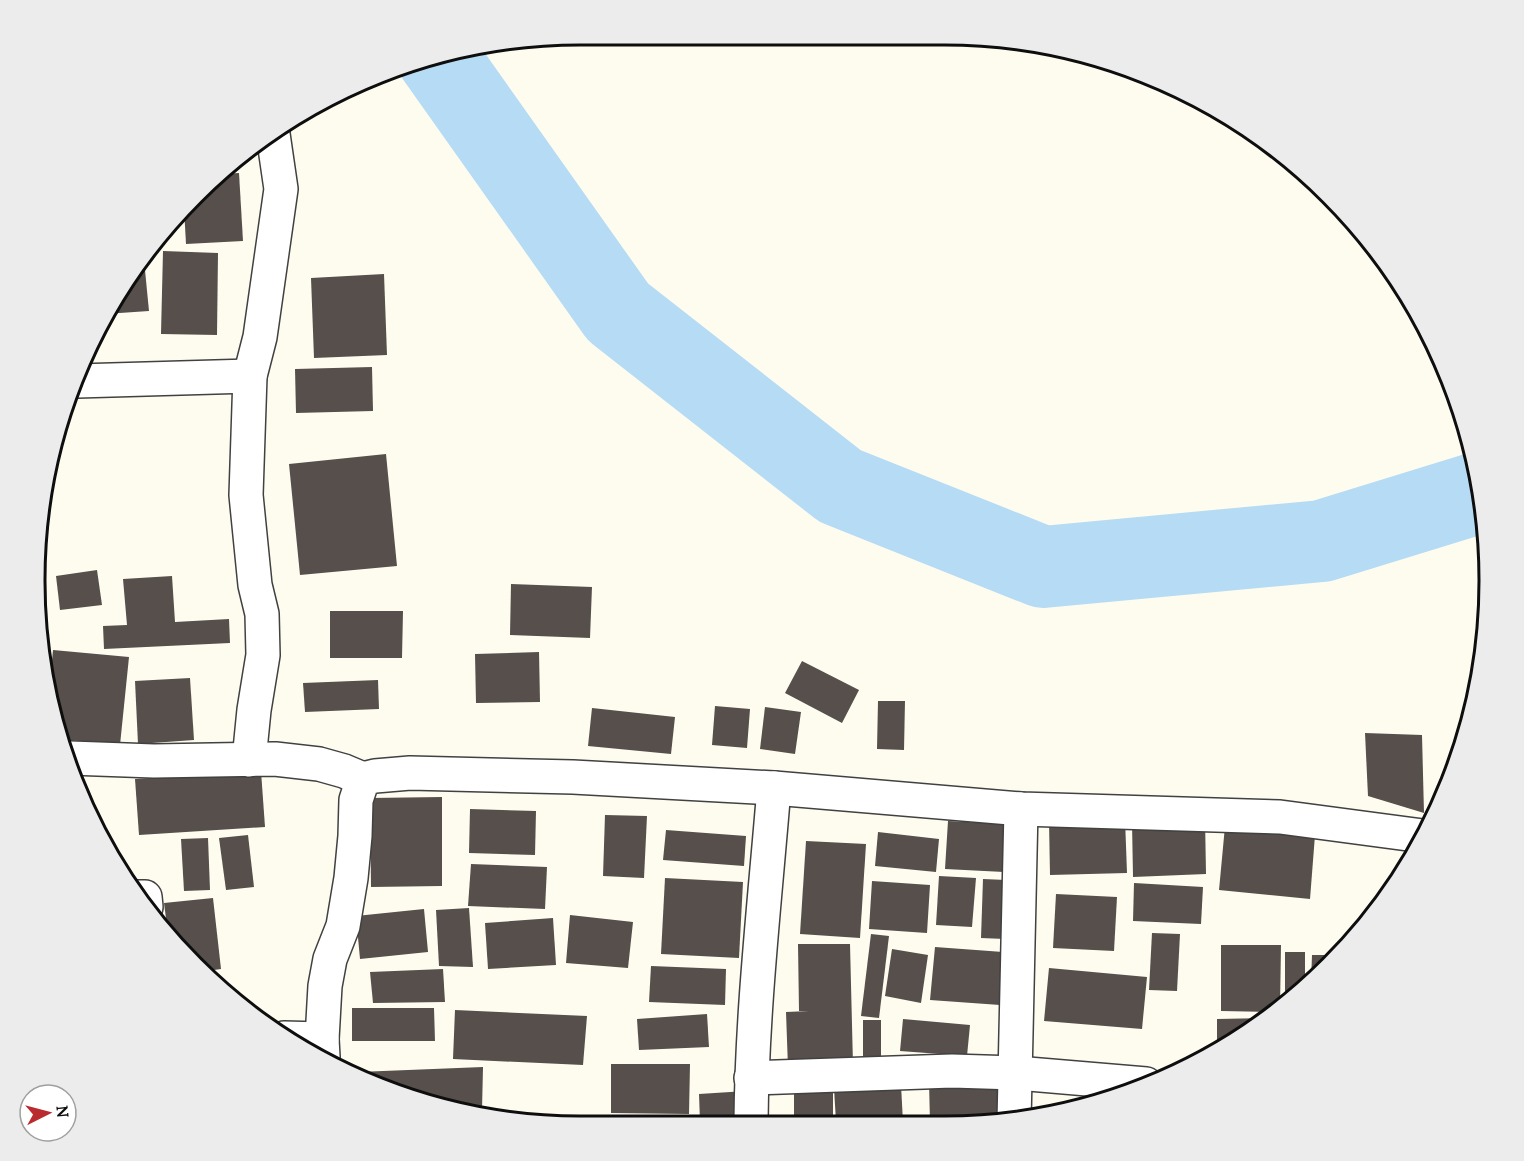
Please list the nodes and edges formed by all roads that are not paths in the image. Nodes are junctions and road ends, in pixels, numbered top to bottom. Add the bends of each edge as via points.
1 (274, 142) edge
2 (250, 376) junction
3 (84, 381) edge
4 (75, 758) edge
5 (249, 760) junction
6 (363, 779) junction
7 (774, 788) junction
8 (1021, 809) junction
9 (1414, 835) edge
10 (323, 1048) edge
11 (1016, 1073) junction
12 (751, 1078) junction
13 (1129, 1083) edge
14 (1014, 1111) edge
15 (751, 1116) edge

1 - 2 street via 281,189 260,337
2 - 3 street
2 - 5 street via 246,495 253,575 262,614 263,655
4 - 5 street
5 - 6 street via 319,764
6 - 7 street via 410,773
6 - 10 street via 356,800 351,878 343,926 325,986
7 - 8 street
7 - 12 street
8 - 9 street via 1280,817
8 - 11 street
11 - 12 street via 952,1071
11 - 13 street
11 - 14 street
12 - 15 street

